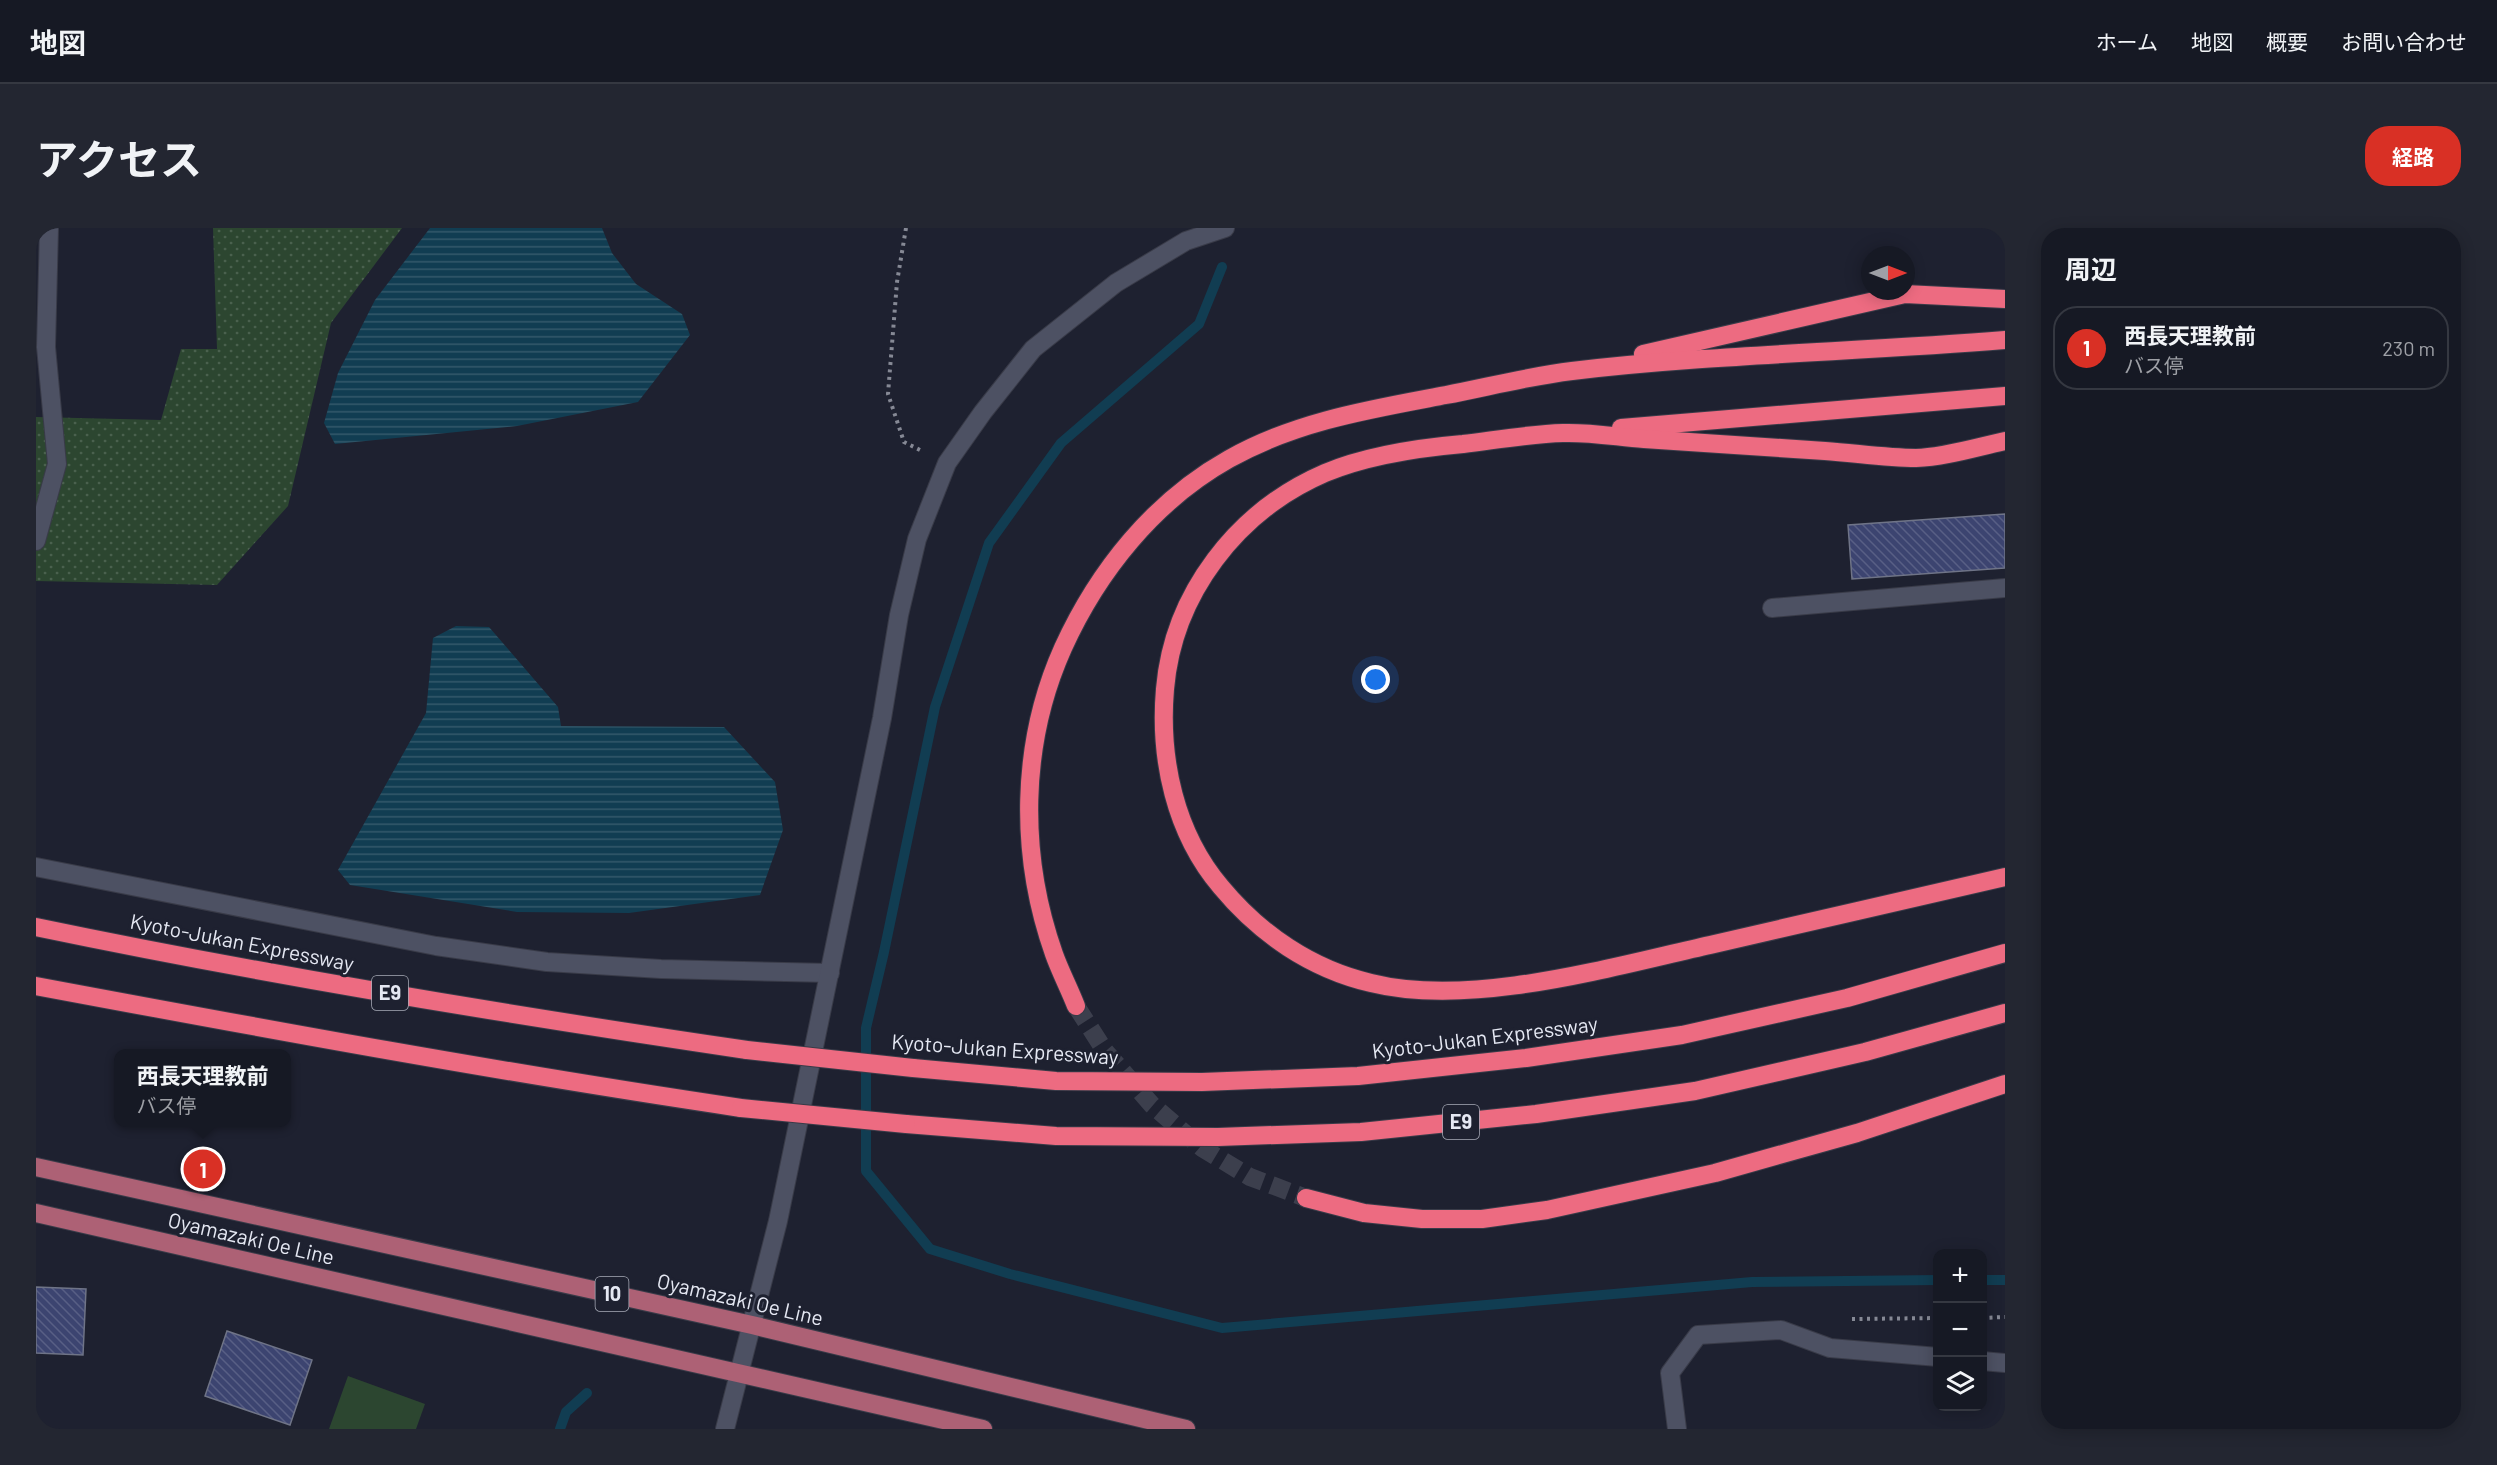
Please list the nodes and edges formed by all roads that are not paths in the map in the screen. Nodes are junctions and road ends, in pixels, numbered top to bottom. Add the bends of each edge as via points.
1 (49, 228) edge
2 (1225, 228) edge
3 (2005, 299) edge
4 (2005, 340) edge
5 (1568, 372) junction
6 (2005, 396) edge
7 (1564, 433) junction
8 (2005, 441) edge
9 (36, 541) edge
10 (2005, 588) edge
11 (1772, 608) dead end
12 (36, 867) edge
13 (2005, 877) edge
14 (36, 927) edge
15 (2005, 953) edge
16 (830, 974) junction
17 (36, 986) edge
18 (1077, 1006) tunnel mouth
19 (2005, 1013) edge
20 (2005, 1084) edge
21 (36, 1167) edge
22 (1306, 1198) tunnel mouth
23 (36, 1213) edge
24 (752, 1325) junction
25 (1933, 1358) edge
26 (1987, 1361) edge
27 (2005, 1363) edge
28 (740, 1374) junction
29 (725, 1429) edge
30 (982, 1429) edge
31 (1186, 1429) edge
32 (1677, 1429) edge

1 - 9 street via 46,347 57,464
2 - 16 street via 1186,241 1116,282 1033,349 947,463 917,539 899,615
3 - 5 highway via 1905,294
4 - 5 highway via 1705,358
5 - 18 highway via 1381,407 1272,437 1227,460 1180,493 1142,526 1106,571 1075,622 1051,675 1036,733 1029,790 1030,846 1039,903 1054,954
6 - 7 highway
7 - 8 highway via 1920,458
7 - 13 highway via 1435,446 1381,456 1326,473 1278,499 1237,534 1205,572 1181,615 1167,666 1162,721 1167,774 1183,826 1208,872 1240,910 1281,944 1326,968 1373,984 1424,990 1474,989 1610,968
10 - 11 street
12 - 16 street via 436,946 547,962
14 - 15 highway, Kyoto-Jukan Expressway / E9, bridge via 561,1023 747,1050 1056,1081 1202,1082 1358,1076 1526,1058 1682,1035 1847,998
16 - 24 street
17 - 19 highway, E9, bridge via 561,1081 741,1108 1056,1136 1218,1137 1360,1132 1536,1114 1695,1091 1865,1052
20 - 22 highway via 1857,1133 1715,1173 1547,1210 1482,1219 1422,1219 1364,1213
21 - 24 main road, Oyamazaki Oe Line / 10
23 - 28 main road, Oyamazaki Oe Line / 10
24 - 28 street
24 - 31 main road, Oyamazaki Oe Line / 10
25 - 32 street via 1830,1348 1781,1330 1698,1335 1670,1373
26 - 27 street
28 - 29 street
28 - 30 main road, Oyamazaki Oe Line / 10

